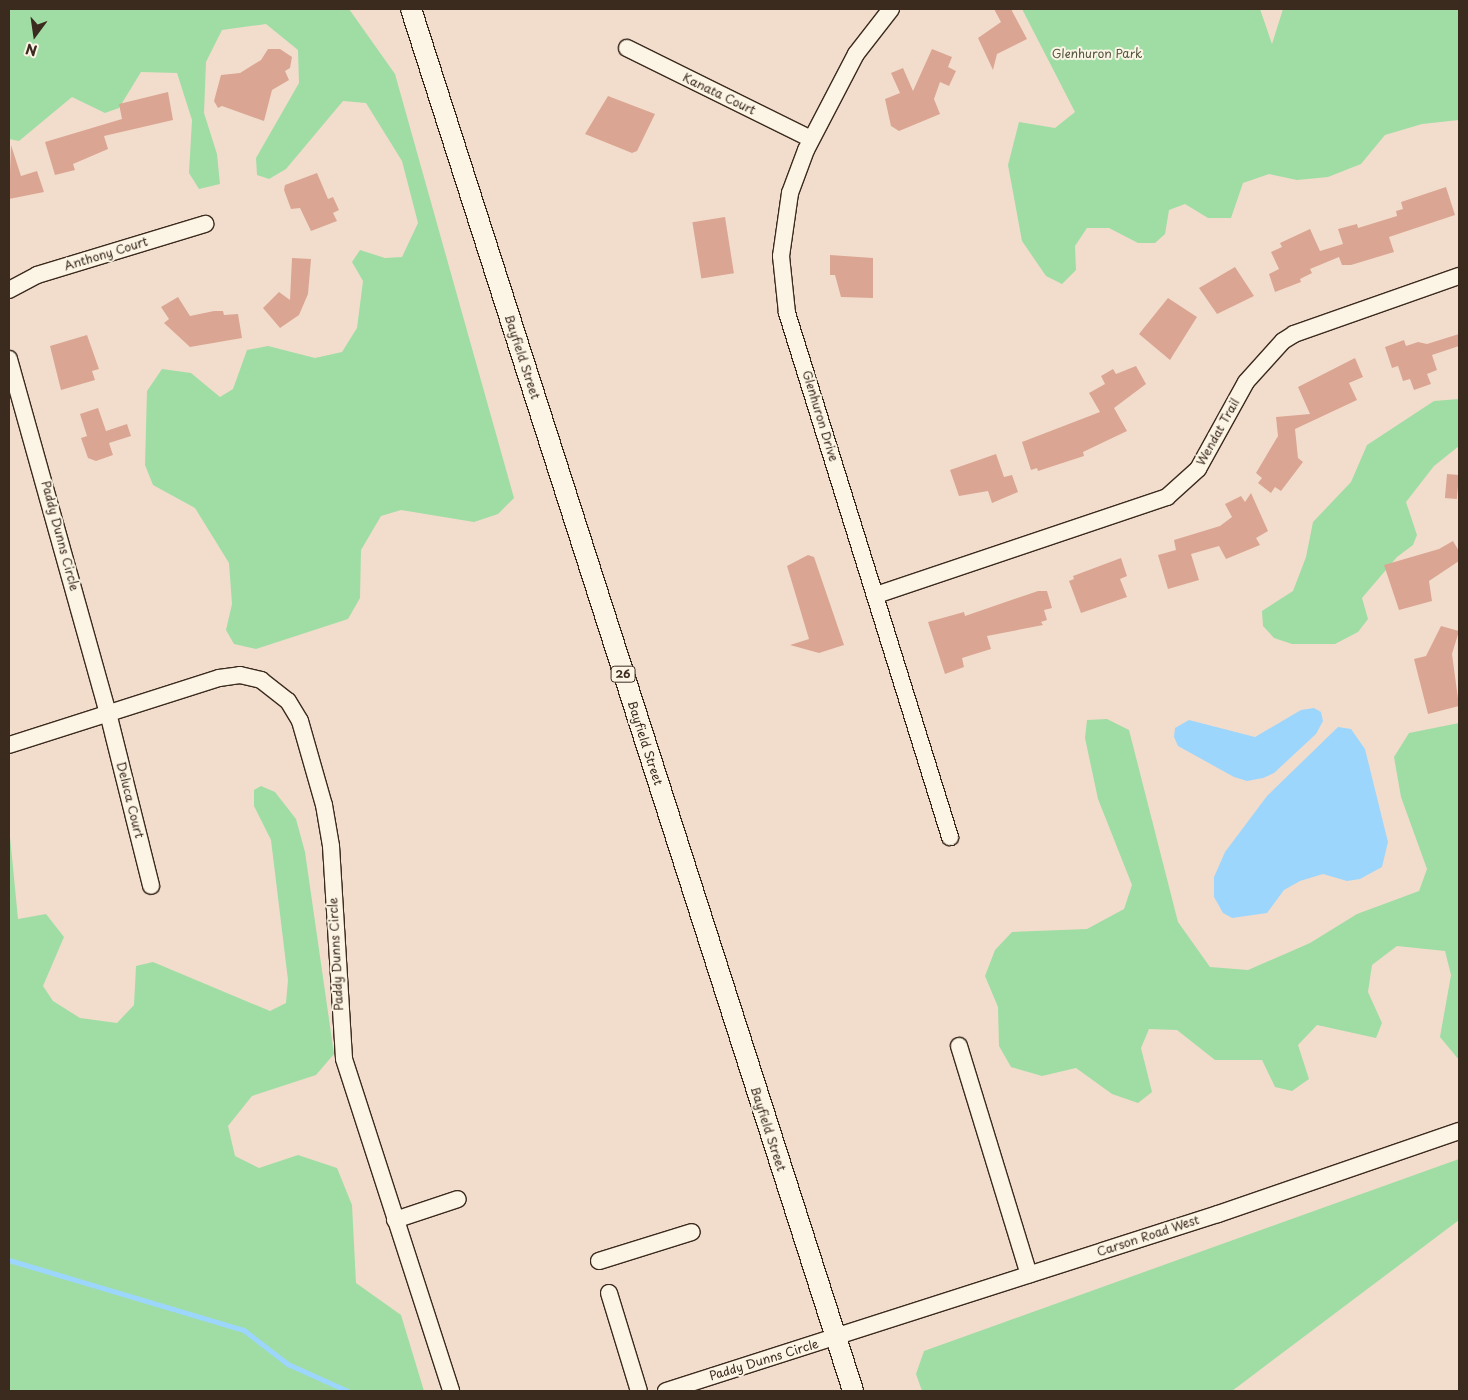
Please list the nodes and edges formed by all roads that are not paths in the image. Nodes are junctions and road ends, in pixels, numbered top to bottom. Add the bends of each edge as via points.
1 (411, 9) edge
2 (891, 9) edge
3 (627, 48) dead end
4 (811, 139) junction
5 (205, 224) dead end
6 (1459, 276) edge
7 (9, 290) edge
8 (9, 359) edge
9 (876, 594) junction
10 (108, 713) junction
11 (9, 745) edge
12 (950, 837) dead end
13 (151, 886) dead end
14 (960, 1046) dead end
15 (1459, 1131) edge
16 (458, 1199) dead end
17 (395, 1220) junction
18 (692, 1232) dead end
19 (599, 1261) dead end
20 (1029, 1274) junction
21 (609, 1293) dead end
22 (835, 1339) junction
23 (451, 1391) edge
24 (639, 1391) edge
25 (666, 1391) edge
26 (852, 1391) edge

1 - 22 main road, Bayfield Street / 26
2 - 4 street, Glenhuron Drive via 856,54
3 - 4 street, Kanata Court
4 - 9 street, Glenhuron Drive via 785,216 781,256 784,292
5 - 7 street, Anthony Court via 37,275
6 - 9 street, Wendat Trail via 1294,334 1283,341 1246,382 1198,469 1167,497
8 - 10 street, Paddy Dunns Circle
9 - 12 street, Glenhuron Drive
10 - 11 street, Paddy Dunns Circle
10 - 13 street, Deluca Court
10 - 17 street, Paddy Dunns Circle via 219,678 240,675 271,685 295,710 324,805 331,846 344,1058
14 - 20 street
15 - 20 street, Carson Road West
16 - 17 street
17 - 23 street, Paddy Dunns Circle
18 - 19 street
20 - 22 street, Carson Road West
21 - 24 street
22 - 25 street, Paddy Dunns Circle
22 - 26 main road, Bayfield Street / 26

